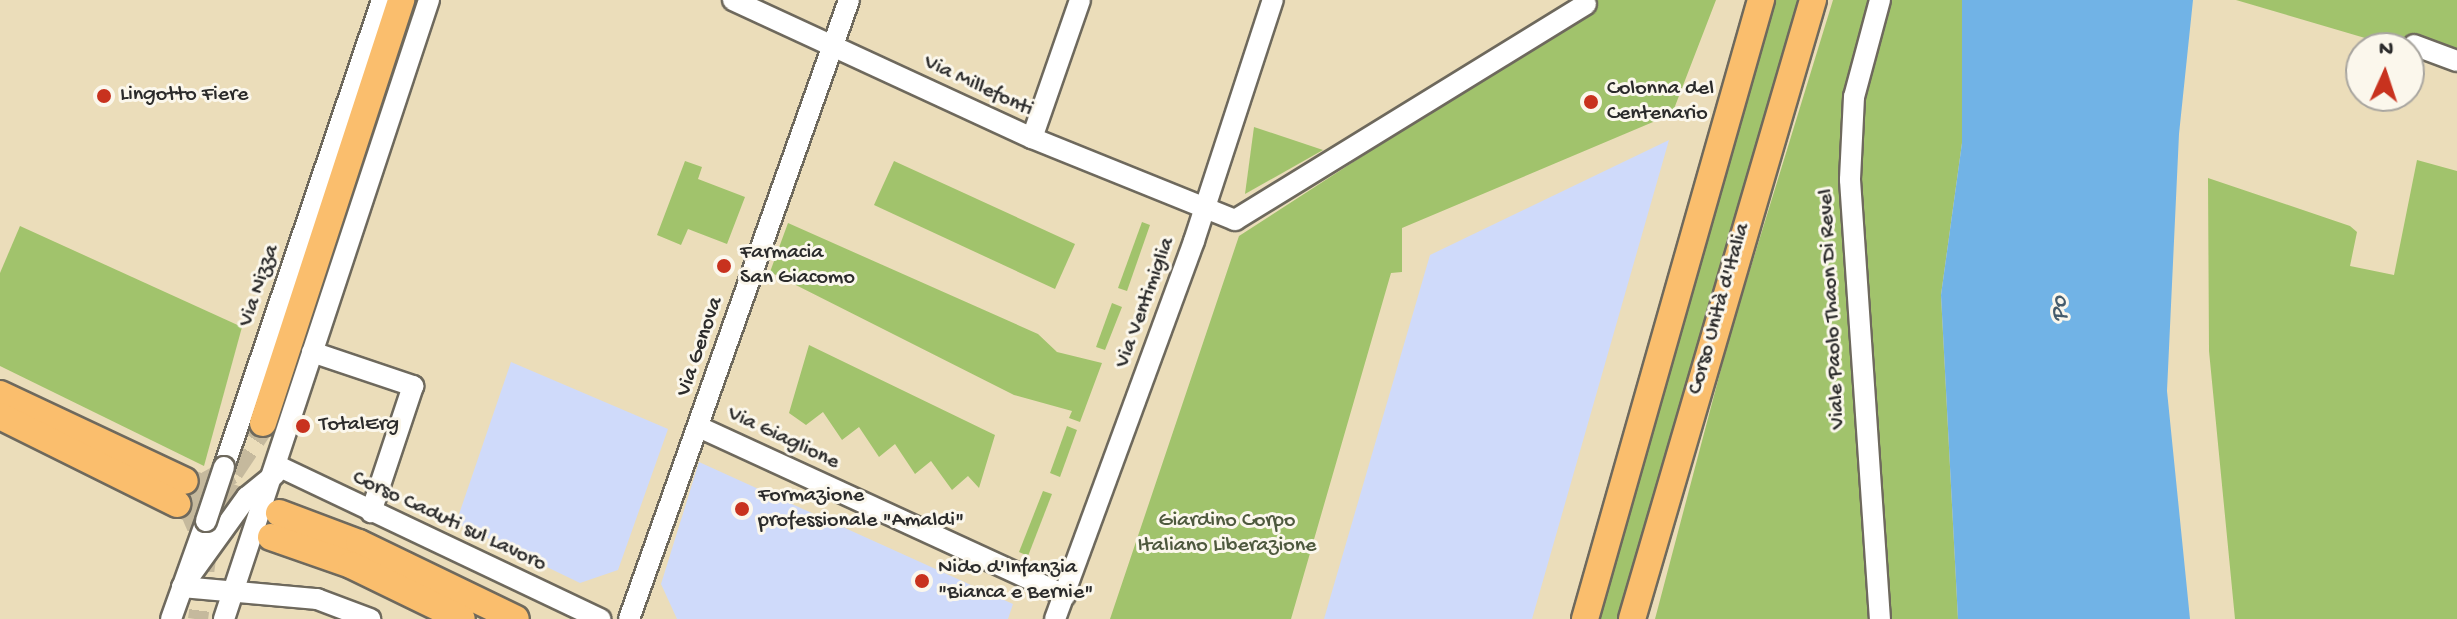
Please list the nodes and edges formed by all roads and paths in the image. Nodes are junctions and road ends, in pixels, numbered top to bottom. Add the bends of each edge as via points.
1 (382, 0) edge
2 (401, 0) edge
3 (429, 0) edge
4 (733, 0) edge
5 (849, 0) edge
6 (1080, 0) edge
7 (1273, 0) edge
8 (1761, 0) edge
9 (1813, 0) edge
10 (1880, 0) edge
11 (1586, 4) dead end
12 (833, 47) junction
13 (2425, 49) edge
14 (2457, 61) edge
15 (1032, 138) junction
16 (1204, 213) junction
17 (312, 352) junction
18 (0, 394) edge
19 (0, 416) edge
20 (263, 423) tunnel mouth
21 (699, 427) junction
22 (276, 470) junction
23 (371, 512) junction
24 (182, 587) junction
25 (235, 588) junction
26 (1065, 595) junction
27 (171, 619) edge
28 (224, 619) edge
29 (370, 619) edge
30 (462, 619) edge
31 (516, 619) edge
32 (600, 619) edge
33 (629, 619) edge
34 (1055, 619) edge
35 (1585, 619) edge
36 (1632, 619) edge
37 (1880, 619) edge

1 - 24 street, Via Nizza, bridge
2 - 20 main road
3 - 17 street
4 - 12 street, Via Millefonti
5 - 12 street, Via Genova
6 - 15 street
7 - 16 street, Via Ventimiglia via 1234,99
8 - 35 main road, Corso Unità d'Italia
9 - 36 main road, Corso Unità d'Italia
10 - 37 street, Viale Paolo Thaon Di Revel via 1854,97 1850,180
11 - 16 street, Via Millefonti via 1235,220
12 - 15 street, Via Millefonti
12 - 21 street, Via Genova
13 - 14 street
15 - 16 street, Via Millefonti
16 - 26 street, Via Ventimiglia
17 - 22 street
17 - 23 street via 413,386
18 - 19 main road via 181,492
21 - 26 street, Via Giaglione
21 - 33 street, Via Genova
22 - 23 street, Corso Caduti sul Lavoro
22 - 24 street, Via Nizza via 247,497
22 - 25 street
23 - 32 street, Corso Caduti sul Lavoro
24 - 25 street
24 - 27 street, Via Nizza
25 - 28 street
25 - 29 street via 317,599
26 - 34 street, Via Ventimiglia
30 - 31 main road via 275,525 359,543

